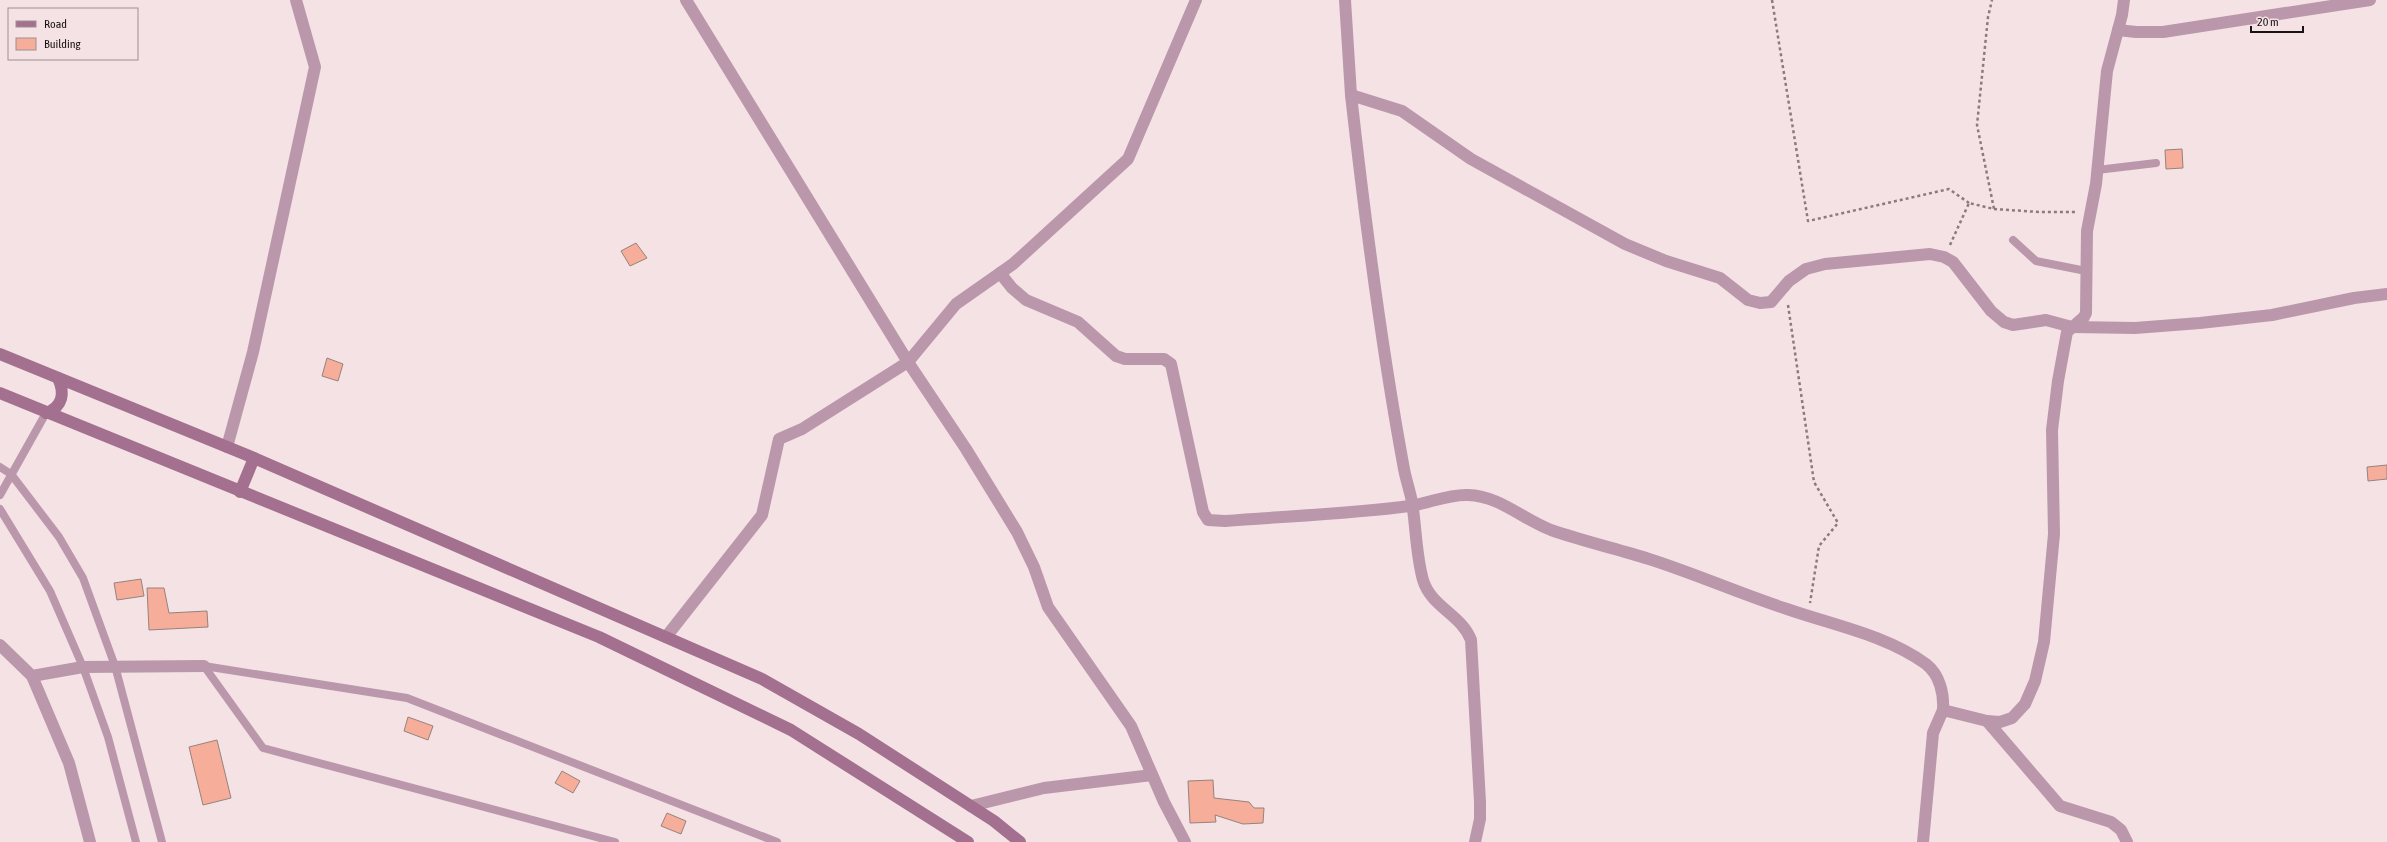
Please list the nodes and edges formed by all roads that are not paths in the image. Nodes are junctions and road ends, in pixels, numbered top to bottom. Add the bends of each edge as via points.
1 (296, 0) edge
2 (686, 0) edge
3 (1196, 0) edge
4 (1345, 0) edge
5 (2124, 0) edge
6 (2370, 0) edge
7 (2118, 30) junction
8 (1351, 95) junction
9 (2156, 162) dead end
10 (2097, 170) junction
11 (2013, 240) dead end
12 (2086, 271) junction
13 (1000, 273) junction
14 (2387, 294) edge
15 (2072, 327) junction
16 (0, 354) edge
17 (908, 362) junction
18 (58, 378) junction
19 (0, 393) edge
20 (46, 413) junction
21 (227, 447) junction
22 (254, 458) junction
23 (0, 467) edge
24 (11, 474) junction
25 (240, 492) junction
26 (0, 495) edge
27 (1412, 506) junction
28 (0, 510) edge
29 (666, 637) junction
30 (0, 645) edge
31 (115, 666) junction
32 (204, 666) junction
33 (83, 667) junction
34 (32, 676) junction
35 (1943, 710) junction
36 (1987, 721) junction
37 (1152, 776) junction
38 (971, 806) junction
39 (90, 842) edge
40 (136, 842) edge
41 (162, 842) edge
42 (615, 842) edge
43 (777, 842) edge
44 (968, 842) edge
45 (1020, 842) edge
46 (1185, 842) edge
47 (1475, 842) edge
48 (1923, 842) edge
49 (2127, 842) edge

1 - 21 street via 315,67 254,352
2 - 17 street
3 - 13 street via 1128,159
4 - 8 street
5 - 7 street
6 - 7 street via 2163,32
7 - 10 street via 2108,71
8 - 15 street via 1402,111 1471,159 1625,244 1666,262 1720,278 1748,300 1771,302 1806,269 1825,264 1930,254 1953,262 1992,311 2004,322 2023,325 2046,320
8 - 27 street via 1379,315
9 - 10 lane
10 - 12 street via 2087,231
11 - 12 lane via 2036,261
12 - 15 street via 2086,313
13 - 17 street via 956,304
13 - 27 street via 1026,300 1078,322 1116,356 1125,359 1164,359 1171,364 1203,512 1208,520 1225,521
14 - 15 street via 2272,315 2200,323 2135,328
15 - 36 street via 2068,332 2065,346 2052,430 2054,534 2040,664 2030,695 2020,711 2012,718 2000,722
16 - 18 main road
17 - 29 street via 802,429 779,439 762,514
17 - 37 street via 1017,532 1034,567 1048,607 1131,726
18 - 20 main road via 62,390 60,402 52,411
18 - 21 main road
19 - 20 main road
20 - 24 lane
20 - 25 main road
21 - 22 main road
22 - 25 main road
22 - 29 main road
23 - 24 lane
24 - 26 lane
24 - 31 lane via 59,537 83,578
25 - 44 main road via 606,640 791,730
27 - 35 street via 1454,495 1492,499 1527,520 1551,530 1650,560 1873,638 1927,665 1936,675 1941,688
27 - 47 street via 1423,580 1436,602 1467,629 1471,640 1480,802 1480,819
28 - 33 lane via 50,591
29 - 38 main road via 762,679 859,734
30 - 34 street
31 - 32 street
31 - 33 street
31 - 41 lane
32 - 42 lane via 264,748
32 - 43 lane via 407,698
33 - 34 street
33 - 40 lane via 108,737
34 - 39 street via 69,763
35 - 36 street
35 - 48 street via 1933,733
36 - 49 street via 2060,806 2111,822 2121,830
37 - 38 street via 1044,788
37 - 46 street
38 - 45 main road

